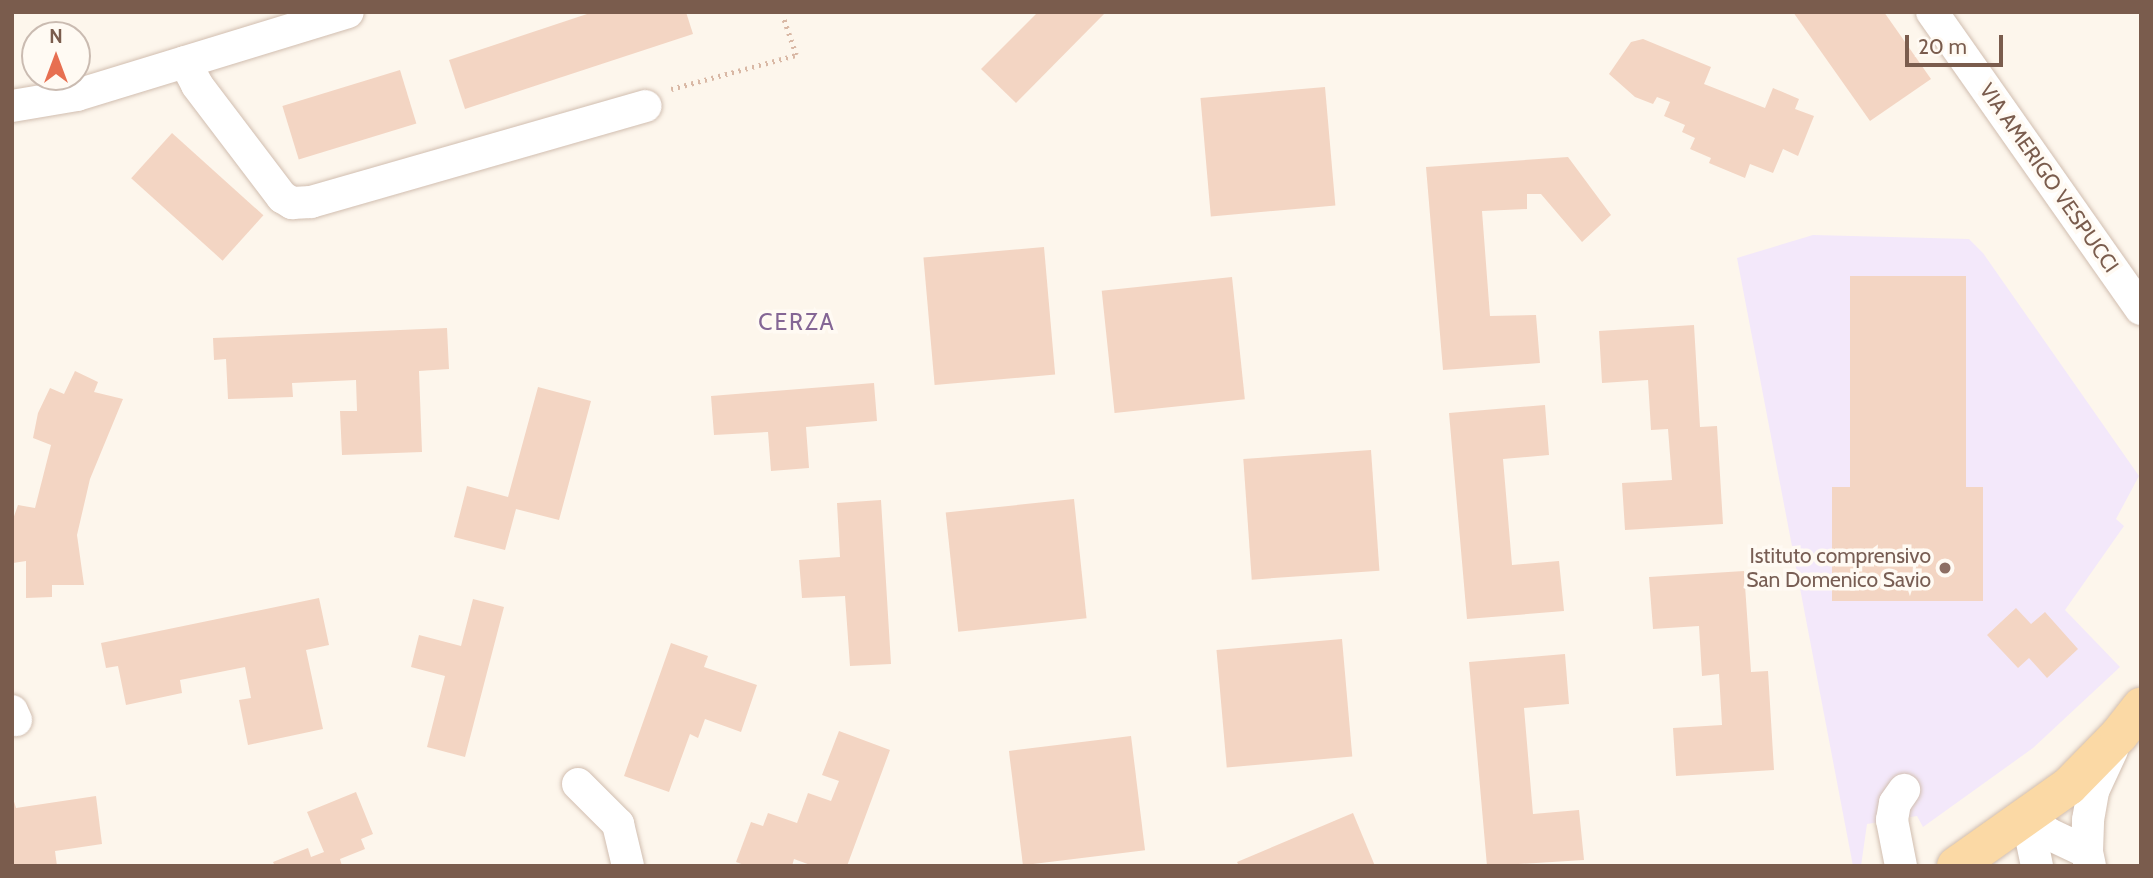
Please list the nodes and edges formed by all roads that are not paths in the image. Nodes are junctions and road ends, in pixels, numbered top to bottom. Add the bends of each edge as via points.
1 (348, 12) edge
2 (1932, 12) edge
3 (185, 62) junction
4 (12, 106) edge
5 (645, 106) road end
6 (2141, 309) edge
7 (2130, 721) edge
8 (578, 784) dead end
9 (1904, 790) dead end
10 (2027, 818) junction
11 (2089, 859) edge
12 (628, 866) edge
13 (1901, 866) edge
14 (1956, 866) edge
15 (2037, 866) edge

1 - 3 street
2 - 6 street, VIA AMERIGO VESPUCCI
3 - 4 street via 77,95
3 - 5 street via 266,177 292,203 311,202
7 - 10 main road via 2069,786
7 - 11 street via 2093,792
8 - 12 street via 618,824
9 - 13 street via 1895,803 1892,820
10 - 11 street
10 - 14 main road
10 - 15 street

